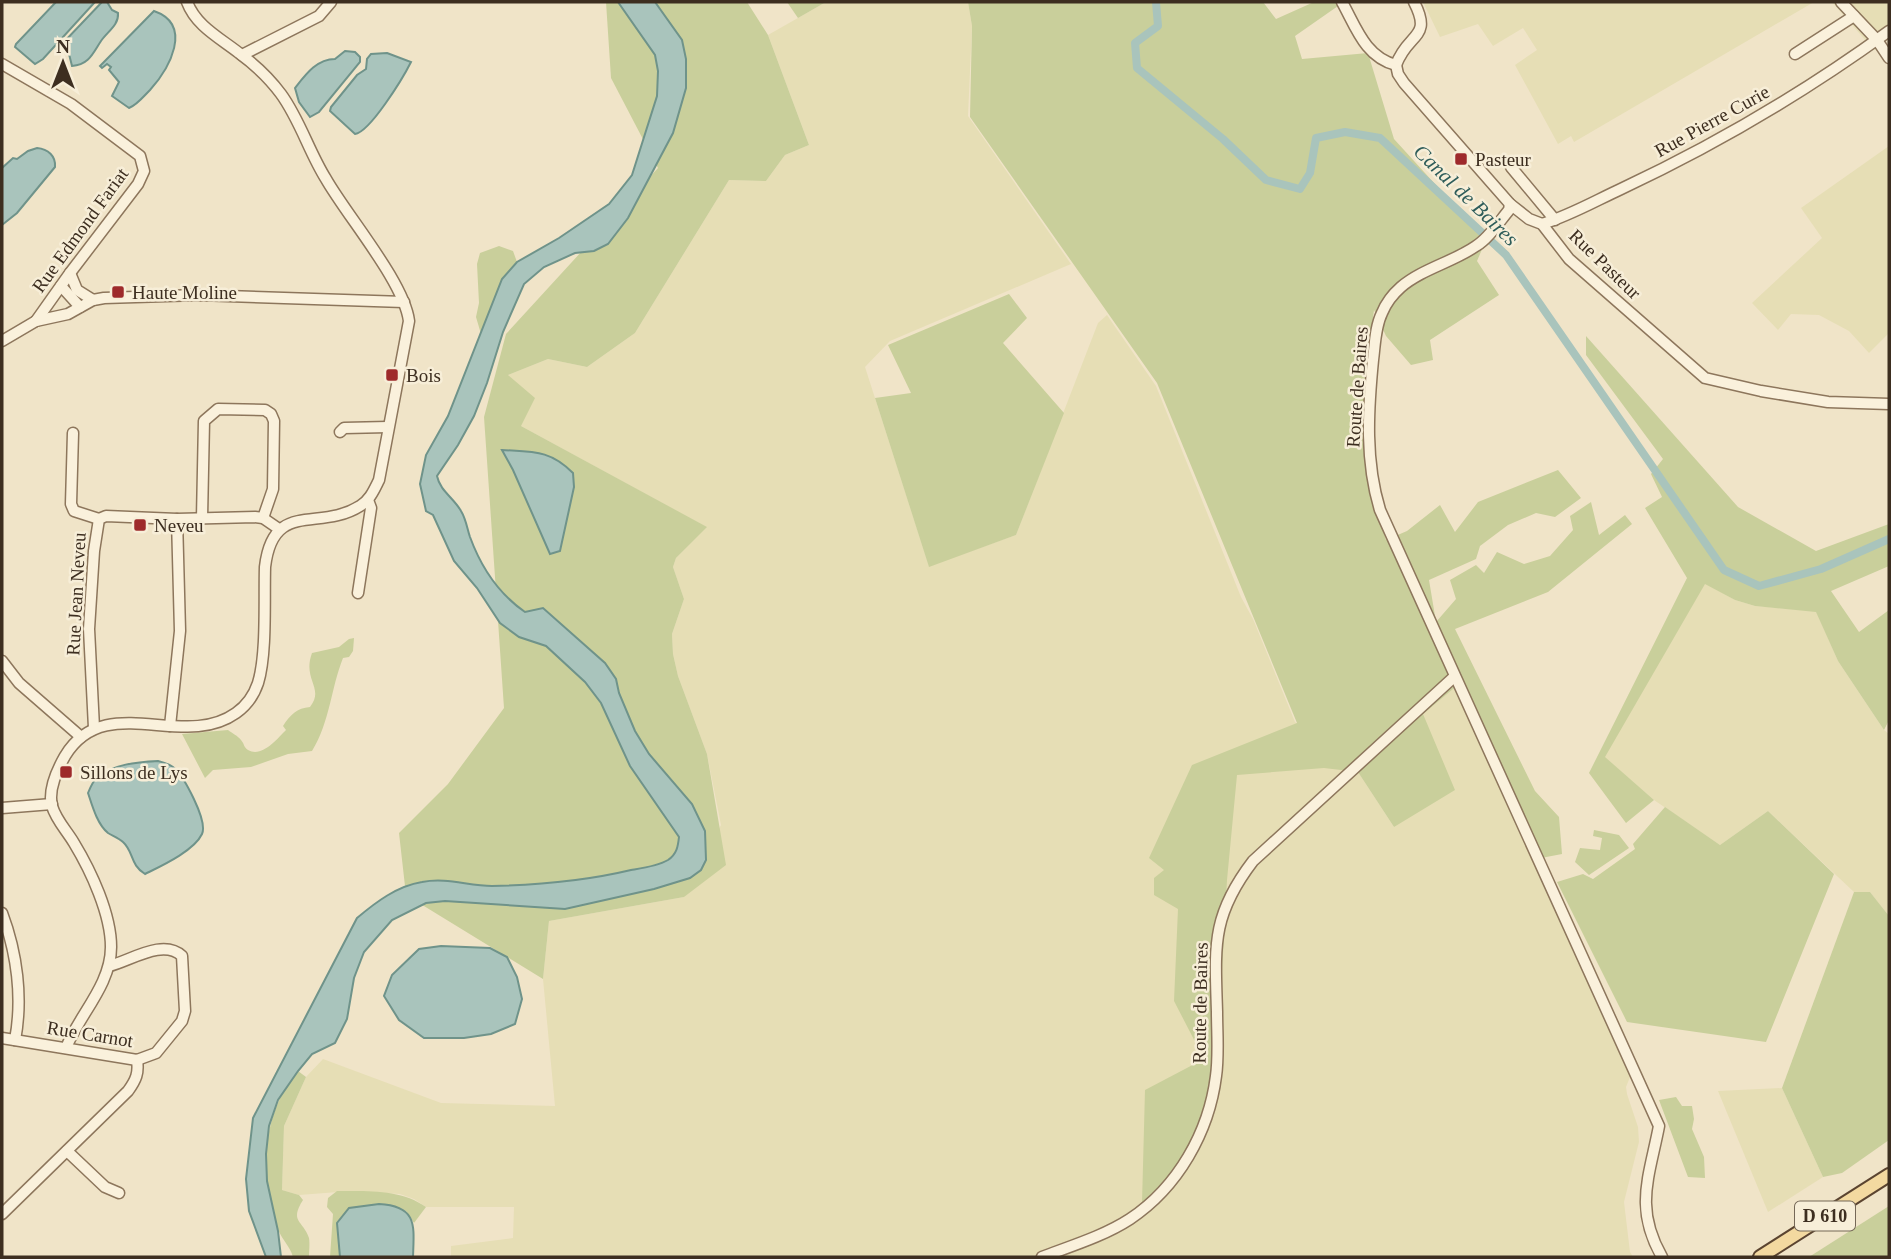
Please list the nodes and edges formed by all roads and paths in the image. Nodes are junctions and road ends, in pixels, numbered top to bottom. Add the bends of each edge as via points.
1 (187, 2) edge
2 (331, 2) edge
3 (1342, 2) edge
4 (1414, 2) edge
5 (1841, 2) edge
6 (1854, 16) junction
7 (1889, 31) edge
8 (1877, 40) junction
9 (1795, 54) dead end
10 (242, 55) junction
11 (1889, 58) edge
12 (2, 64) edge
13 (1396, 65) junction
14 (1511, 167) dead end
15 (1510, 204) junction
16 (1555, 220) junction
17 (1542, 224) junction
18 (69, 273) junction
19 (61, 286) junction
20 (93, 300) junction
21 (404, 302) junction
22 (80, 307) junction
23 (36, 321) junction
24 (2, 341) edge
25 (1889, 404) edge
26 (388, 426) junction
27 (340, 432) dead end
28 (73, 433) dead end
29 (368, 500) junction
30 (202, 518) junction
31 (263, 518) junction
32 (99, 519) junction
33 (177, 519) junction
34 (279, 529) junction
35 (358, 593) dead end
36 (3, 667) edge
37 (1454, 677) junction
38 (170, 726) junction
39 (94, 728) junction
40 (81, 737) junction
41 (52, 804) junction
42 (2, 808) edge
43 (2, 913) edge
44 (109, 965) junction
45 (2, 1038) edge
46 (15, 1040) junction
47 (66, 1048) junction
48 (137, 1060) junction
49 (67, 1151) junction
50 (1889, 1175) edge
51 (119, 1193) dead end
52 (2, 1213) edge
53 (1655, 1244) junction
54 (1042, 1257) edge
55 (1656, 1257) edge
56 (1662, 1257) edge
57 (1760, 1257) edge

1 - 10 street via 195,18
2 - 10 street via 319,16
3 - 13 street, Rue Pasteur via 1367,48
4 - 13 street via 1423,19 1421,30 1401,51
5 - 6 street
6 - 8 street
6 - 9 street
7 - 8 street, Rue Pierre Curie
8 - 11 street
8 - 16 street, Rue Pierre Curie via 1726,136
10 - 21 street via 281,94 327,181
12 - 18 street, Rue Edmond Fariat via 71,104 140,156 144,171 138,184
13 - 15 street, Rue Pasteur via 1404,83
14 - 16 street
15 - 17 street, Rue Pasteur
15 - 37 street, Route de Baires via 1479,245 1413,278 1395,294 1380,316 1371,379 1368,436 1375,493
16 - 17 street, Rue Pierre Curie
17 - 25 street, Rue Pasteur via 1569,259 1705,378 1828,402
18 - 19 street, Rue Edmond Fariat
18 - 20 street via 77,290
19 - 22 street
19 - 23 street, Rue Edmond Fariat
20 - 21 street via 198,295
20 - 22 street
21 - 26 street via 409,321
22 - 23 street
23 - 24 street
26 - 27 street
26 - 29 street via 379,480
28 - 32 street via 71,504 74,511
29 - 34 street via 346,513
29 - 35 street via 371,508
30 - 31 street, Rue Jean Neveu
30 - 31 street via 204,421 218,409 265,410 274,421 273,489
30 - 33 street, Rue Jean Neveu
31 - 34 street
32 - 33 street, Rue Jean Neveu
32 - 39 street, Rue Jean Neveu via 89,629
33 - 38 street via 180,631
34 - 38 street via 267,550 261,666 253,695 240,710 215,724
36 - 40 street
37 - 53 street, Route de Baires via 1659,1126 1644,1207
37 - 54 street, Route de Baires via 1253,861 1235,885 1222,913 1215,948 1216,1077 1204,1125 1184,1164 1131,1219
38 - 39 street
39 - 40 street
40 - 41 street via 55,777
41 - 42 street
41 - 44 street via 99,894 111,936
43 - 46 street via 18,981
44 - 47 street
44 - 48 street, Rue Carnot via 173,950 183,960 182,1021 156,1053
45 - 46 street, Rue Carnot
46 - 47 street, Rue Carnot
47 - 48 street, Rue Carnot
48 - 49 street via 136,1080 128,1091
49 - 51 street via 105,1187
49 - 52 street
50 - 57 main road, D 610
53 - 55 street
53 - 56 street

